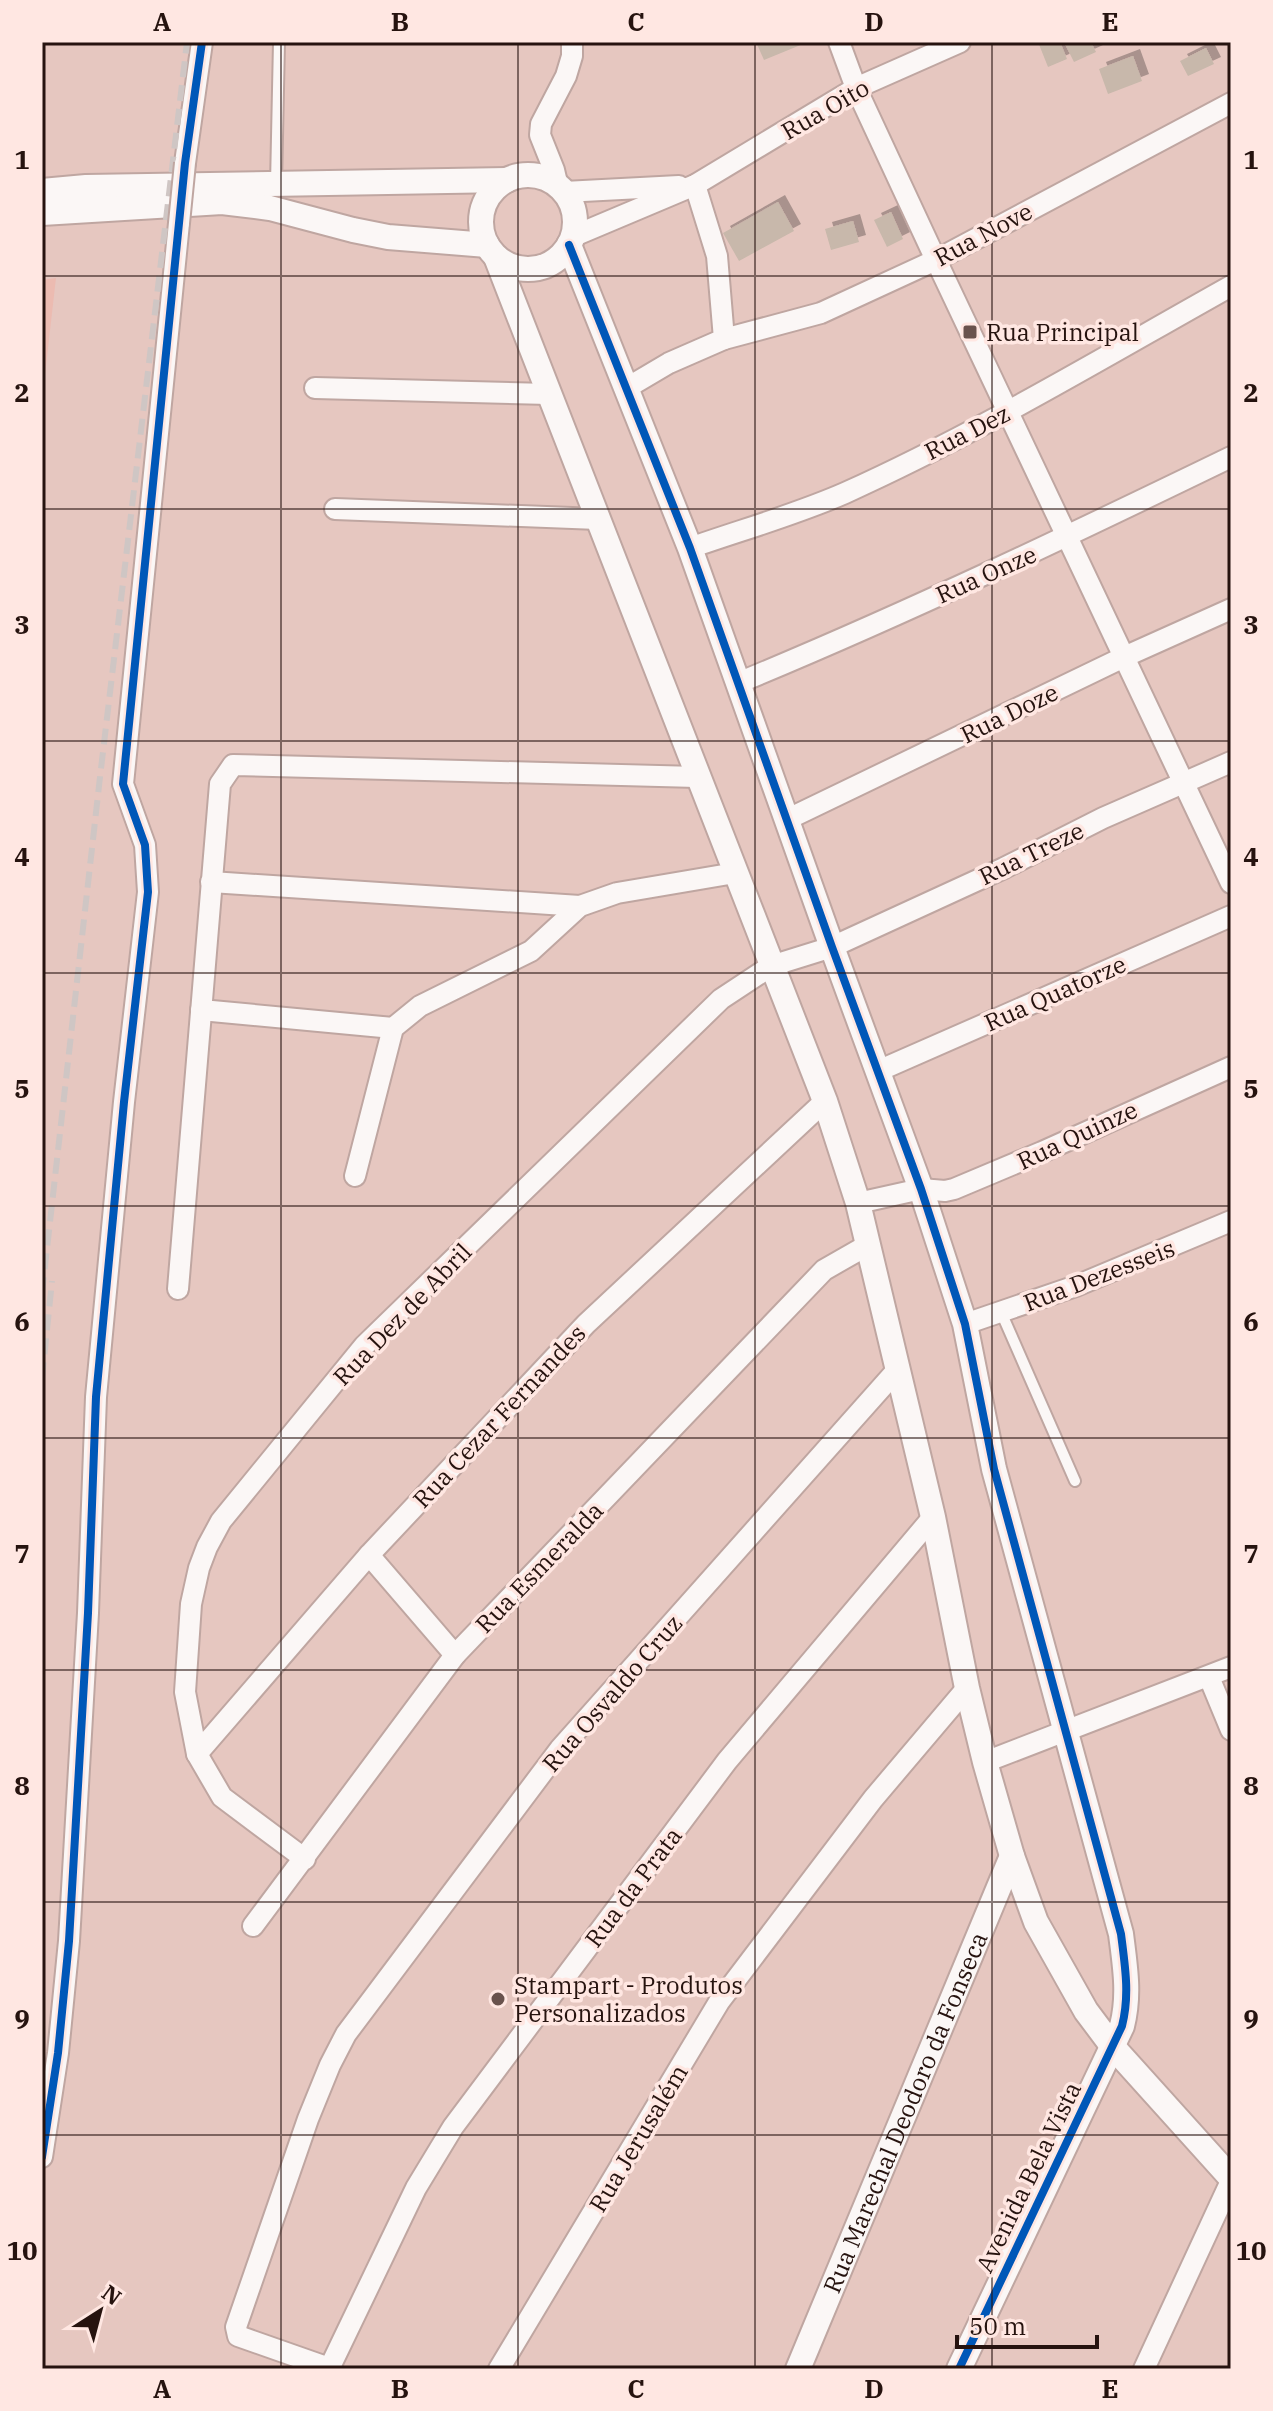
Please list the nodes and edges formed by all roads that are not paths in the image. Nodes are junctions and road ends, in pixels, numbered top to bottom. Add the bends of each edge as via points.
1 (202, 42) edge
2 (279, 42) edge
3 (572, 42) edge
4 (839, 42) edge
5 (960, 42) edge
6 (856, 88) junction
7 (1231, 103) edge
8 (507, 180) junction
9 (276, 184) junction
10 (695, 185) junction
11 (561, 190) junction
12 (42, 191) edge
13 (114, 207) junction
14 (42, 213) edge
15 (42, 225) edge
16 (572, 241) junction
17 (492, 251) junction
18 (936, 260) junction
19 (1231, 286) edge
20 (724, 339) junction
21 (315, 388) dead end
22 (625, 389) junction
23 (549, 394) junction
24 (1007, 411) junction
25 (1231, 457) edge
26 (335, 509) dead end
27 (598, 519) junction
28 (1067, 537) junction
29 (690, 548) junction
30 (1231, 609) edge
31 (1124, 657) junction
32 (738, 683) junction
33 (1231, 762) edge
34 (697, 777) junction
35 (1183, 782) junction
36 (788, 819) junction
37 (735, 873) junction
38 (211, 882) junction
39 (1231, 883) edge
40 (580, 906) junction
41 (1231, 916) edge
42 (832, 947) junction
43 (771, 966) junction
44 (201, 1010) junction
45 (393, 1028) junction
46 (1231, 1067) edge
47 (878, 1071) junction
48 (825, 1101) junction
49 (355, 1176) dead end
50 (921, 1189) junction
51 (858, 1203) junction
52 (1231, 1221) edge
53 (866, 1246) junction
54 (178, 1289) dead end
55 (1001, 1312) junction
56 (965, 1324) junction
57 (898, 1369) junction
58 (1075, 1481) dead end
59 (933, 1517) junction
60 (369, 1555) junction
61 (455, 1655) junction
62 (1231, 1667) edge
63 (1209, 1677) junction
64 (967, 1688) junction
65 (1231, 1730) edge
66 (1066, 1731) junction
67 (197, 1754) junction
68 (985, 1762) junction
69 (1012, 1856) junction
70 (305, 1859) junction
71 (253, 1926) dead end
72 (1113, 2047) junction
73 (42, 2157) edge
74 (1231, 2180) edge
75 (330, 2369) edge
76 (499, 2369) edge
77 (798, 2369) edge
78 (959, 2369) edge
79 (1144, 2369) edge

1 - 73 street, bridge via 185,163 123,784 145,845 148,892 96,1397 69,1941
2 - 9 lane
3 - 11 street via 566,76 540,135
4 - 6 street
5 - 6 street, Rua Oito
6 - 10 street, Rua Oito
6 - 18 street
7 - 18 street, Rua Nove
8 - 9 street
8 - 11 street via 538,176
8 - 17 street via 494,188 481,216 481,231
9 - 12 street
10 - 11 street, Rua Oito
10 - 16 street, Rua Oito
10 - 20 street via 717,256
11 - 16 street via 572,206
13 - 14 street
13 - 15 lane
13 - 17 street via 222,202 270,208 388,237
16 - 17 street via 561,256 536,269 509,265
16 - 22 street, Avenida Bela Vista
17 - 23 street
18 - 20 street, Rua Nove via 821,313
18 - 24 street
19 - 24 street, Rua Dez
20 - 22 street, Rua Nove
21 - 23 street
22 - 29 street, Avenida Bela Vista
23 - 27 street
24 - 28 street
24 - 29 street, Rua Dez via 842,494
25 - 28 street, Rua Onze
26 - 27 street
27 - 34 street
28 - 31 street
28 - 32 street, Rua Onze
29 - 32 street, Avenida Bela Vista
30 - 31 street, Rua Doze
31 - 35 street
31 - 36 street, Rua Doze
32 - 36 street, Avenida Bela Vista
33 - 35 street, Rua Treze
34 - 37 street
34 - 38 street via 233,765 220,784
35 - 39 street
35 - 42 street, Rua Treze
36 - 42 street, Avenida Bela Vista
37 - 40 street via 617,893
37 - 43 street
38 - 40 street
38 - 44 street
40 - 45 street via 531,951 420,1006
41 - 47 street, Rua Quatorze
42 - 43 street, Rua Dez de Abril
42 - 47 street, Avenida Bela Vista
43 - 48 street
43 - 67 street, Rua Dez de Abril via 721,999 364,1346 221,1521 199,1568 191,1604 185,1692
44 - 45 street
44 - 54 street
45 - 49 street
46 - 50 street, Rua Quinze via 954,1189
47 - 50 street, Avenida Bela Vista
48 - 51 street
48 - 60 street, Rua Cezar Fernandes via 586,1324
50 - 51 street, Rua Quinze
50 - 56 street, Avenida Bela Vista
51 - 53 street
52 - 55 street, Rua Dezesseis
53 - 57 street
53 - 61 street, Rua Esmeralda via 824,1270
55 - 56 street, Rua Dezesseis
55 - 58 lane
56 - 66 street, Avenida Bela Vista via 994,1469
57 - 59 street
57 - 75 street, Rua Osvaldo Cruz via 560,1749 346,2034 308,2119 236,2327 241,2338
59 - 64 street
59 - 75 street, Rua da Prata via 727,1761 453,2127 416,2188
60 - 61 street
60 - 67 street, Rua Cezar Fernandes
61 - 70 street, Rua Esmeralda
62 - 63 street
63 - 65 street
63 - 66 street
64 - 68 street
64 - 76 street, Rua Jerusalém via 873,1799 719,2002
66 - 68 street
66 - 72 street, Avenida Bela Vista via 1121,1934 1127,2006
67 - 70 street, Rua Dez de Abril via 222,1797
68 - 69 street
69 - 72 street via 1050,1949
69 - 77 street, Rua Marechal Deodoro da Fonseca
70 - 71 street, Rua Esmeralda
72 - 74 street
72 - 78 street, Avenida Bela Vista
74 - 79 street

